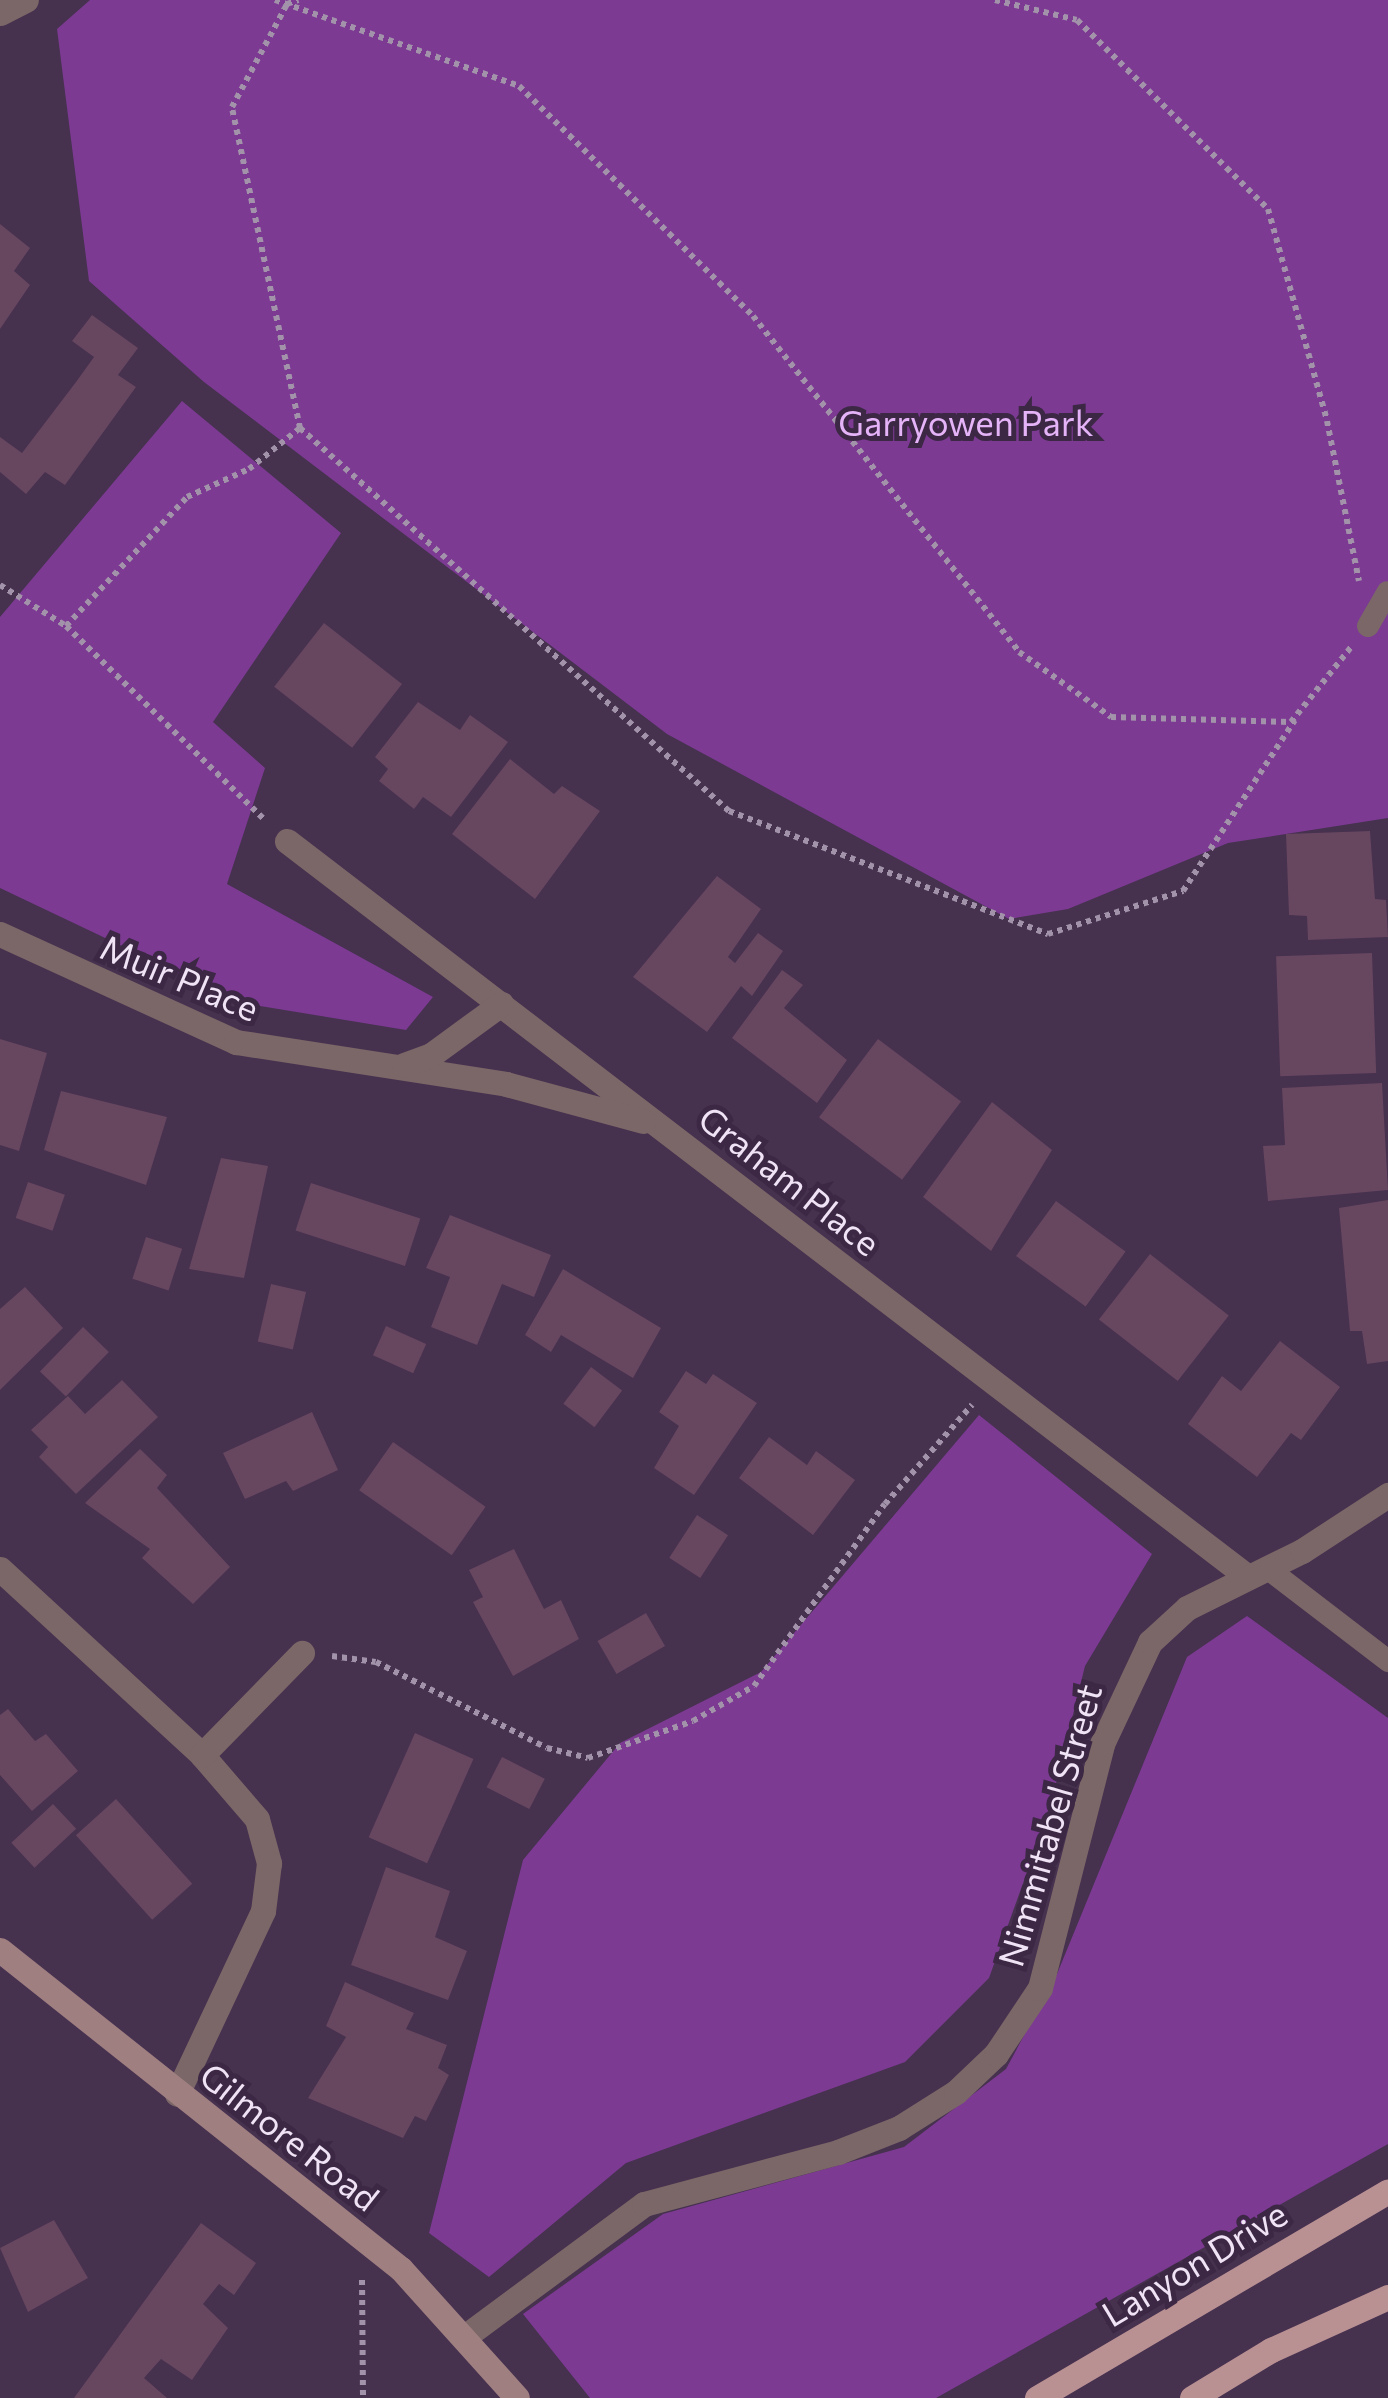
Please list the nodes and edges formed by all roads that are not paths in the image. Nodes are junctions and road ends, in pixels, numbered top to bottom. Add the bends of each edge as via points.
1 (26, 0) edge
2 (0, 13) edge
3 (1388, 592) edge
4 (1368, 626) road end
5 (287, 841) road end
6 (0, 934) edge
7 (502, 1004) junction
8 (399, 1066) junction
9 (680, 1139) junction
10 (1388, 1495) edge
11 (0, 1569) edge
12 (1258, 1572) junction
13 (302, 1653) road end
14 (1388, 1661) edge
15 (202, 1754) junction
16 (0, 1950) edge
17 (177, 2094) junction
18 (1388, 2191) edge
19 (1388, 2297) edge
20 (467, 2335) junction
21 (517, 2398) edge
22 (1037, 2398) edge
23 (1192, 2398) edge

1 - 2 street
3 - 4 lane
5 - 7 street, Graham Place
6 - 8 street, Muir Place via 236,1042
7 - 8 street via 432,1055
7 - 9 street, Graham Place
8 - 9 street, Muir Place via 570,1098
9 - 12 street, Graham Place
10 - 12 street, Nimmitabel Street
11 - 15 street
12 - 14 lane, Graham Place
12 - 20 street, Nimmitabel Street via 1174,1618 1127,1680 1102,1744 1040,1988 996,2054 899,2128 644,2204
13 - 15 street
15 - 17 street via 258,1819 268,1863 264,1911
16 - 17 street, Gilmore Road
17 - 20 street, Gilmore Road via 365,2238
18 - 22 main road, Lanyon Drive
19 - 23 main road via 1271,2350
20 - 21 street, Gilmore Road

